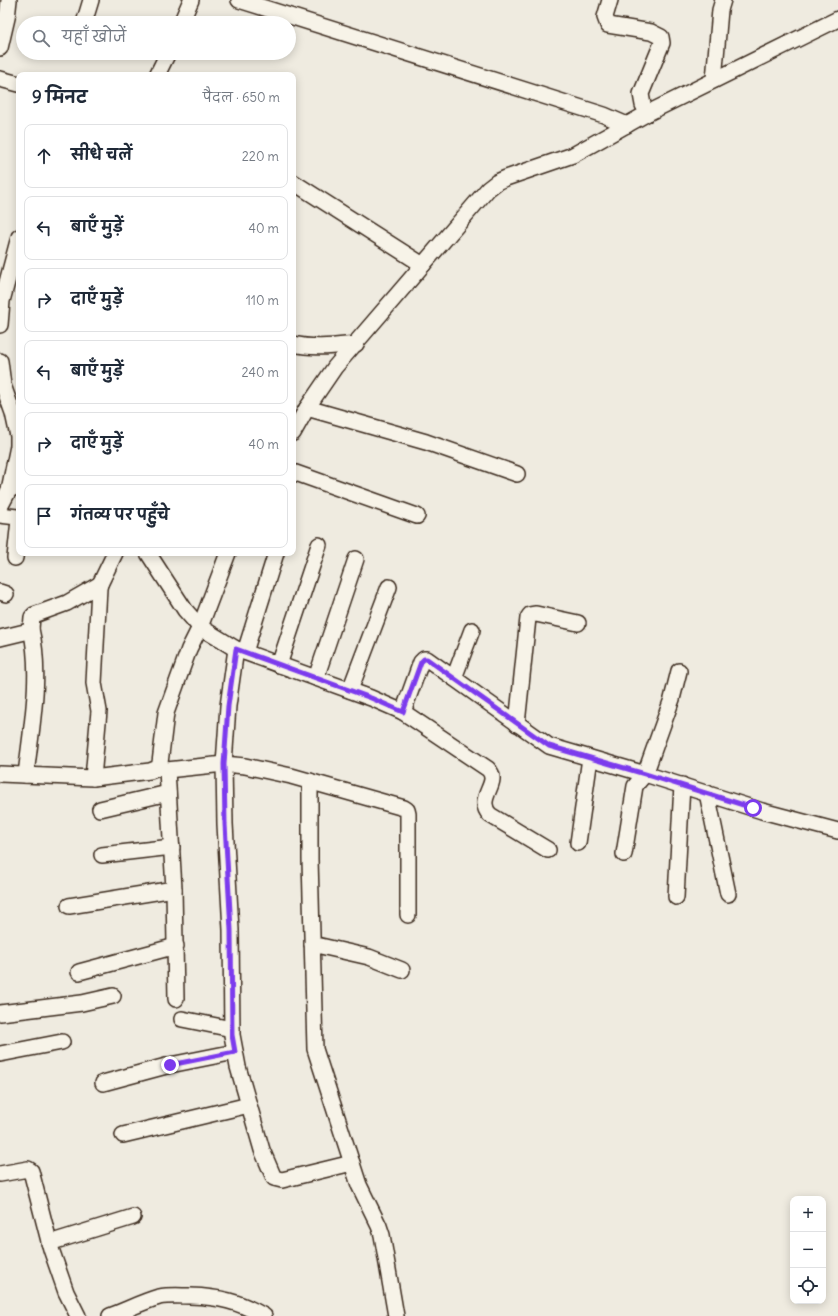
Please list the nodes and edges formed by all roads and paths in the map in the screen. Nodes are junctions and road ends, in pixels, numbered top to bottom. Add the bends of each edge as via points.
1 (9, 0) edge
2 (91, 0) edge
3 (191, 0) edge
4 (239, 0) edge
5 (610, 0) edge
6 (723, 0) edge
7 (86, 16) edge
8 (184, 16) edge
9 (290, 16) edge
10 (296, 18) edge
11 (838, 19) edge
12 (0, 48) edge
13 (164, 60) edge
14 (158, 72) edge
15 (0, 79) edge
16 (714, 80) junction
17 (16, 83) edge
18 (648, 114) junction
19 (627, 125) junction
20 (296, 184) edge
21 (16, 248) edge
22 (423, 265) junction
23 (0, 325) edge
24 (356, 344) junction
25 (296, 345) edge
26 (0, 361) edge
27 (307, 408) junction
28 (6, 412) edge
29 (296, 428) edge
30 (16, 432) edge
31 (16, 455) edge
32 (296, 473) edge
33 (517, 474) dead end
34 (7, 495) edge
35 (0, 515) edge
36 (16, 516) edge
37 (417, 516) dead end
38 (319, 545) dead end
39 (16, 548) edge
40 (114, 556) edge
41 (150, 556) edge
42 (227, 556) edge
43 (275, 556) edge
44 (15, 558) dead end
45 (356, 559) dead end
46 (100, 584) junction
47 (389, 588) dead end
48 (578, 623) dead end
49 (200, 627) junction
50 (31, 629) junction
51 (472, 630) dead end
52 (0, 638) edge
53 (240, 651) junction
54 (279, 664) junction
55 (679, 671) dead end
56 (316, 678) junction
57 (454, 678) junction
58 (350, 690) junction
59 (403, 712) junction
60 (517, 724) junction
61 (590, 758) junction
62 (224, 764) junction
63 (163, 768) junction
64 (0, 774) edge
65 (645, 774) junction
66 (26, 775) junction
67 (93, 778) junction
68 (310, 781) junction
69 (682, 785) junction
70 (168, 793) junction
71 (707, 793) junction
72 (100, 809) dead end
73 (838, 831) edge
74 (578, 843) dead end
75 (172, 847) junction
76 (548, 850) dead end
77 (624, 854) dead end
78 (102, 855) dead end
79 (174, 889) junction
80 (728, 894) dead end
81 (676, 896) dead end
82 (69, 906) dead end
83 (408, 915) dead end
84 (312, 944) junction
85 (176, 946) junction
86 (402, 970) dead end
87 (79, 972) dead end
88 (113, 996) dead end
89 (176, 999) dead end
90 (0, 1013) edge
91 (182, 1019) dead end
92 (232, 1030) junction
93 (62, 1042) dead end
94 (235, 1052) junction
95 (0, 1054) edge
96 (103, 1083) dead end
97 (249, 1105) junction
98 (123, 1135) dead end
99 (352, 1163) junction
100 (0, 1174) edge
101 (133, 1217) dead end
102 (49, 1243) junction
103 (78, 1316) edge
104 (110, 1316) edge
105 (264, 1316) edge
106 (396, 1316) edge

1 - 12 street
2 - 7 street
3 - 8 street
4 - 9 street
5 - 18 street via 605,17 608,25 652,32 661,37 662,43 641,94
6 - 16 street
10 - 19 street via 597,113
11 - 16 street
13 - 14 street
15 - 17 street
16 - 18 street
18 - 19 street
19 - 22 street via 573,155 497,182 488,189
20 - 22 street
21 - 23 street via 2,301
22 - 24 street
24 - 25 street via 323,347
24 - 27 street via 335,367
26 - 28 street
27 - 29 street
27 - 33 street via 426,442
28 - 30 street
31 - 34 street
32 - 37 street
35 - 36 street
38 - 54 street
39 - 44 street
40 - 46 street
41 - 49 street via 184,610
42 - 49 street
43 - 53 street
45 - 56 street
46 - 50 street via 67,603 34,615
46 - 67 street via 94,683 99,718
47 - 58 street
48 - 60 street via 536,614 528,618
49 - 53 street
49 - 63 street via 189,649 166,713 160,763
50 - 52 street
50 - 66 street via 35,649 35,695
51 - 57 street
53 - 54 street
53 - 62 street via 228,706
54 - 56 street
55 - 65 street via 672,699
56 - 58 street
57 - 59 street via 424,659
57 - 60 street
58 - 59 street
59 - 76 street via 488,769 492,777 484,809
60 - 61 street via 549,746
61 - 65 street
61 - 74 street
62 - 63 street
62 - 68 street via 245,766
62 - 92 street via 231,930
63 - 67 street
63 - 70 street
64 - 66 street
65 - 69 street
65 - 77 street via 636,786
66 - 67 street
68 - 83 street via 407,810
68 - 84 street
69 - 71 street
69 - 81 street
70 - 72 street
70 - 75 street
71 - 73 street
71 - 80 street
75 - 78 street
75 - 79 street
79 - 82 street
79 - 85 street
84 - 86 street via 361,955
84 - 99 street via 315,1049
85 - 87 street
85 - 89 street
88 - 90 street via 76,1004
91 - 92 street
92 - 94 street
93 - 95 street
94 - 96 street via 170,1065
94 - 97 street
97 - 98 street
97 - 99 street via 262,1150 274,1178 282,1180
99 - 106 street via 382,1235
100 - 102 street via 30,1169
101 - 102 street
102 - 103 street via 66,1292
104 - 105 street via 152,1300 171,1296 214,1297 242,1305

